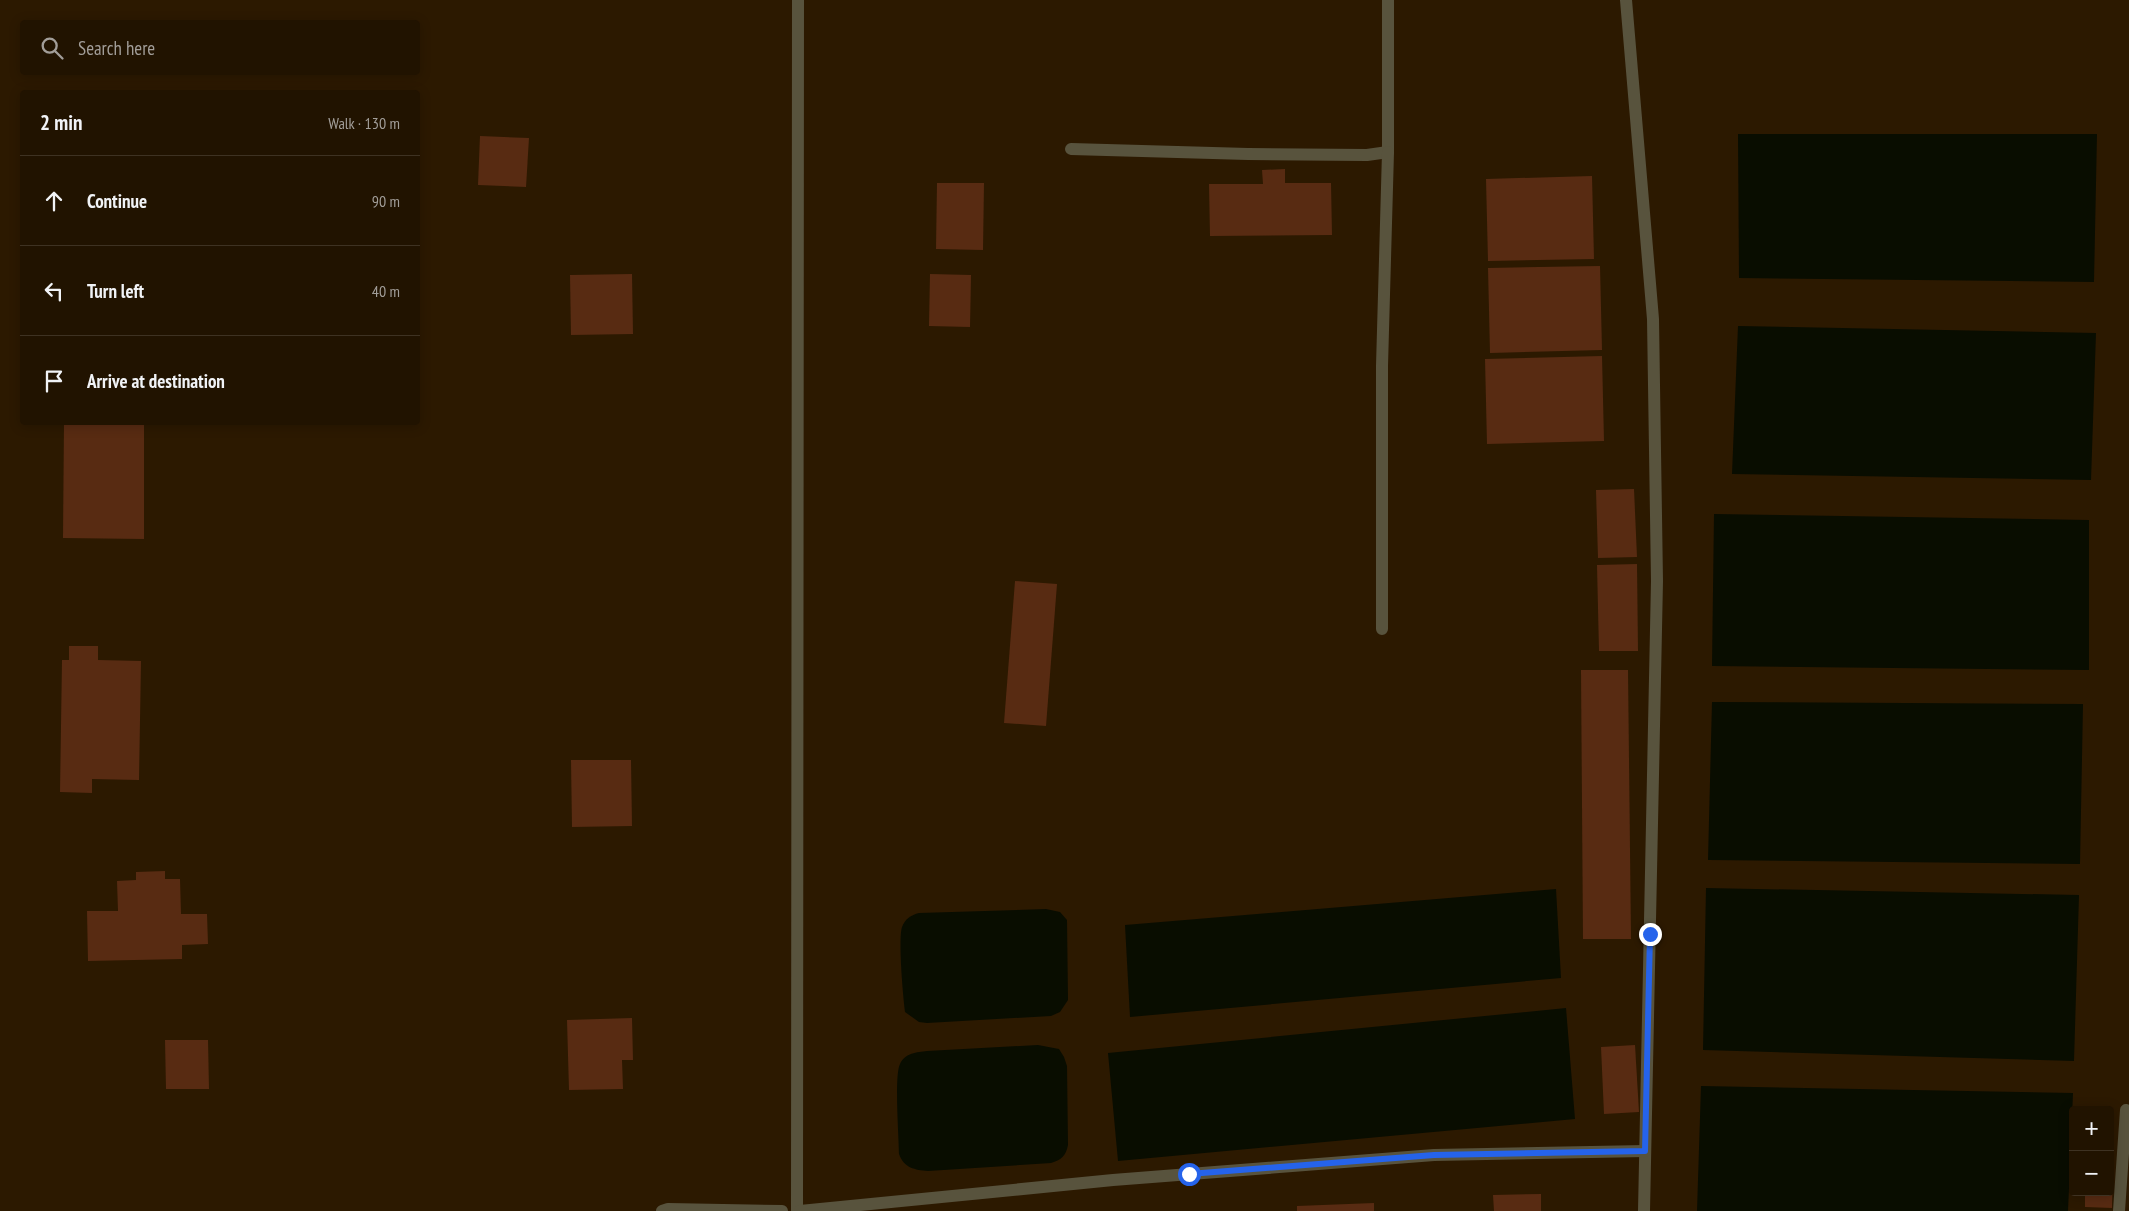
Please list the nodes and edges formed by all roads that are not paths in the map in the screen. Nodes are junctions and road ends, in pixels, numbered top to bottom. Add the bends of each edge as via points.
1 (798, 0) edge
2 (1388, 0) edge
3 (1626, 0) edge
4 (1071, 149) dead end
5 (1388, 152) junction
6 (1382, 629) dead end
7 (2126, 1110) dead end
8 (1645, 1151) junction
9 (662, 1211) edge
10 (782, 1211) edge
11 (799, 1211) edge
12 (1644, 1211) edge
13 (2119, 1211) edge

1 - 11 street
2 - 5 street
3 - 8 street via 1653,319 1658,580
4 - 5 street via 1248,154 1367,155
5 - 6 street via 1382,366
7 - 13 street
8 - 11 street via 1434,1155 1113,1180
8 - 12 street
9 - 10 street

